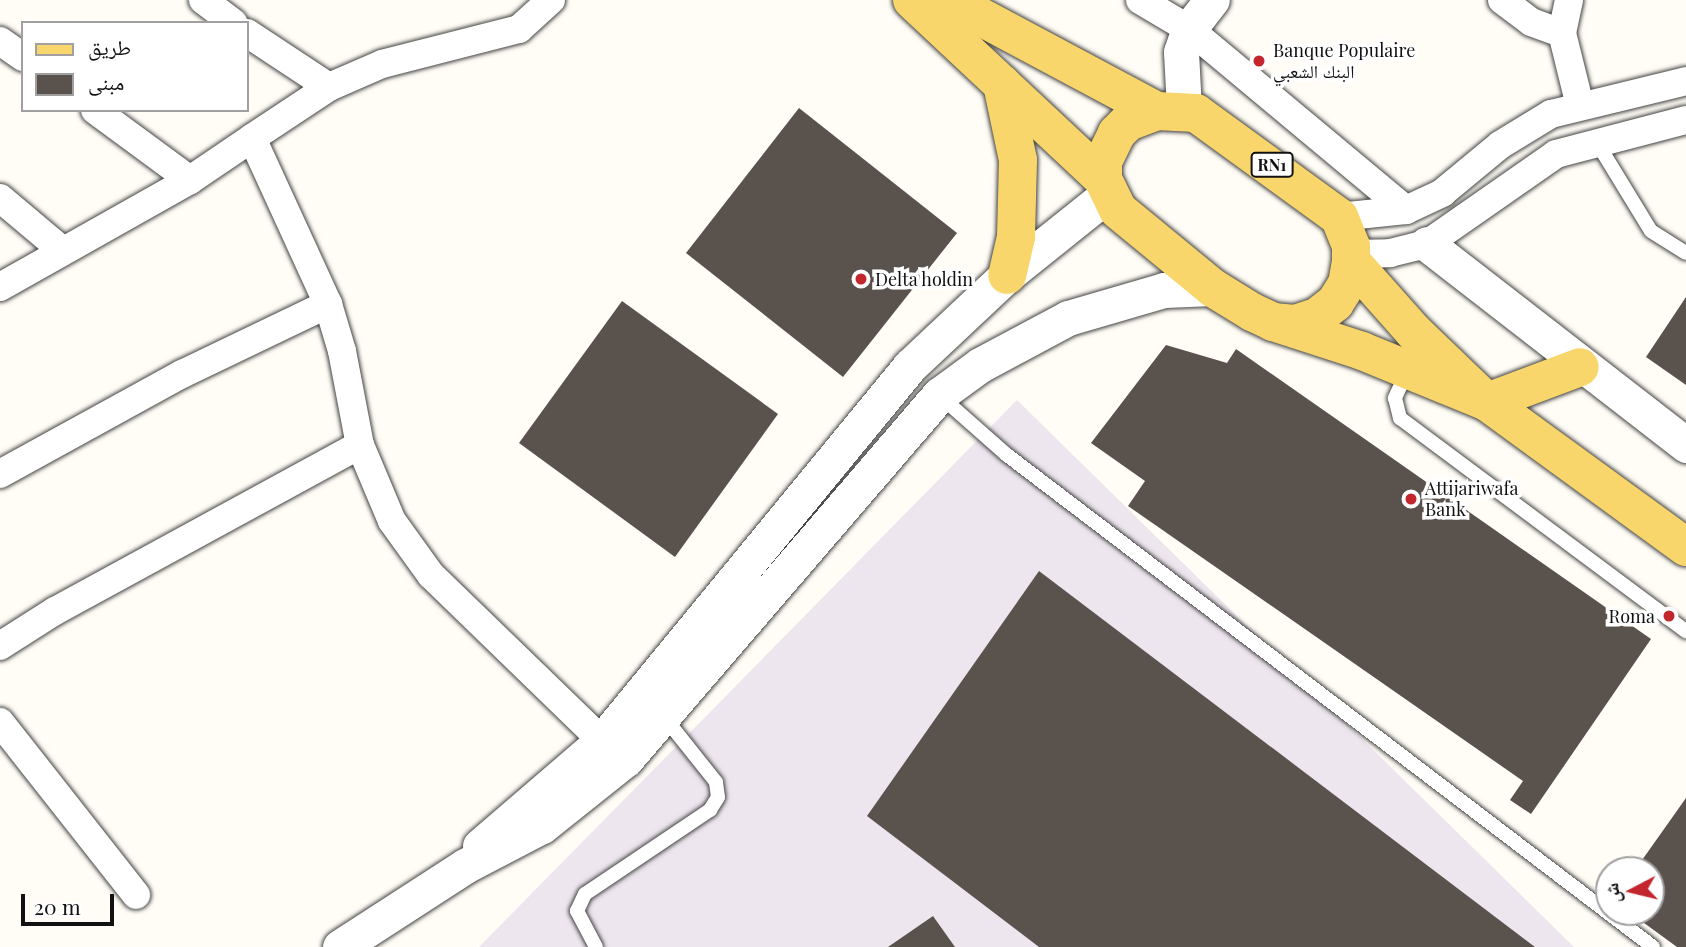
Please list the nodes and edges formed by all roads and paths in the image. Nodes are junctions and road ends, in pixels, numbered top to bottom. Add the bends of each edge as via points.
1 (203, 0) edge
2 (551, 0) edge
3 (912, 0) edge
4 (949, 0) edge
5 (1140, 0) edge
6 (1212, 0) edge
7 (1502, 0) edge
8 (1570, 0) edge
9 (230, 21) edge
10 (1189, 29) junction
11 (1562, 33) junction
12 (248, 34) edge
13 (0, 41) edge
14 (21, 56) edge
15 (1686, 80) edge
16 (1002, 84) junction
17 (329, 87) junction
18 (1580, 106) junction
19 (1171, 110) junction
20 (98, 112) edge
21 (1686, 120) edge
22 (252, 138) junction
23 (1595, 140) junction
24 (190, 180) junction
25 (1106, 186) junction
26 (0, 198) edge
27 (1406, 210) junction
28 (1339, 217) junction
29 (1427, 244) junction
30 (63, 251) junction
31 (1686, 253) edge
32 (1351, 257) junction
33 (1007, 275) junction
34 (0, 287) edge
35 (1213, 288) junction
36 (328, 304) junction
37 (1273, 322) junction
38 (1580, 367) junction
39 (1408, 371) junction
40 (939, 395) junction
41 (1487, 402) junction
42 (1686, 445) edge
43 (360, 446) junction
44 (0, 474) edge
45 (1686, 547) edge
46 (1686, 631) edge
47 (0, 646) edge
48 (665, 718) junction
49 (0, 722) edge
50 (602, 741) junction
51 (465, 866) junction
52 (136, 895) dead end
53 (340, 947) edge
54 (596, 947) edge
55 (1653, 947) edge

1 - 9 street
2 - 17 street via 519,29 382,64
3 - 16 main road
4 - 19 main road, RN1
5 - 10 street
6 - 10 street
7 - 11 street via 1531,22
8 - 11 street
10 - 19 street
10 - 27 street
11 - 18 street
12 - 17 street
13 - 14 street
15 - 18 street
16 - 25 main road
16 - 33 main road via 1018,160 1018,211
17 - 22 street
18 - 27 street via 1532,123 1442,193
19 - 25 main road via 1142,115 1116,133 1104,162
19 - 28 main road, RN1 via 1206,118
20 - 24 street
21 - 23 street
22 - 24 street
22 - 36 street
23 - 29 street via 1532,167
23 - 31 lane via 1651,231
24 - 30 street
25 - 33 street
25 - 35 main road via 1134,228
26 - 30 street
27 - 28 street
28 - 32 main road
29 - 32 street
29 - 38 street
30 - 34 street
32 - 37 main road via 1347,284 1326,310 1295,324
32 - 41 main road via 1413,332
33 - 50 street via 910,366
35 - 37 main road
35 - 40 street via 1164,290 1068,318 990,359
36 - 43 street
36 - 44 street via 182,374
37 - 39 main road
38 - 41 main road
38 - 42 street
39 - 41 main road
39 - 46 lane via 1395,398 1400,418
40 - 48 street
40 - 55 lane via 1007,455
41 - 45 main road
43 - 47 street via 55,611
43 - 50 street via 392,521 431,575
48 - 51 street via 580,800 507,847
48 - 54 lane via 716,782 718,797 710,810 585,894 578,911
49 - 52 street
50 - 51 street via 487,837
51 - 53 street

